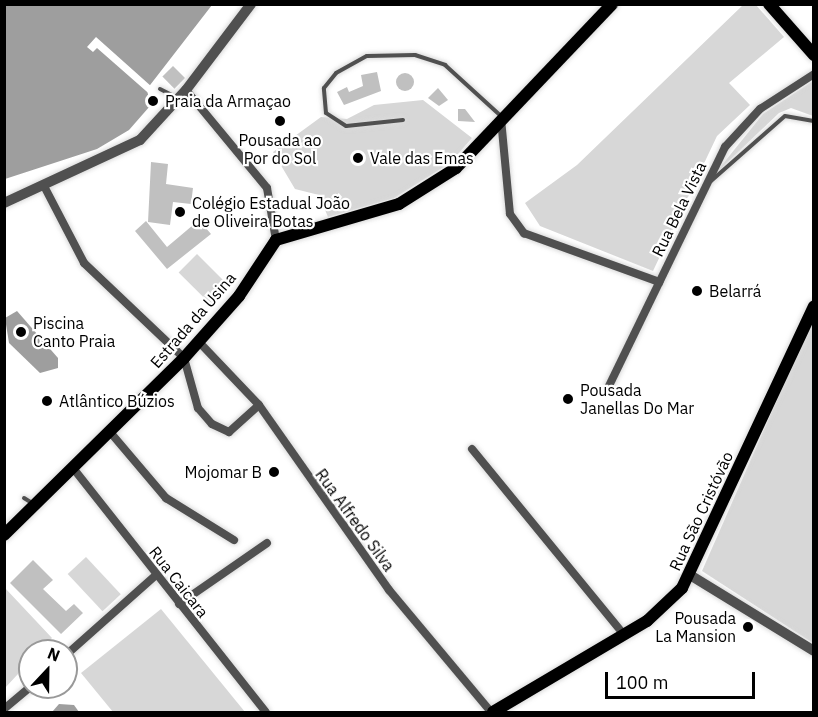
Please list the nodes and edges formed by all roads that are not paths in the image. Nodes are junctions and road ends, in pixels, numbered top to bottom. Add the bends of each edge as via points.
1 (251, 4) edge
2 (612, 4) edge
3 (769, 4) edge
4 (813, 55) edge
5 (813, 74) edge
6 (160, 89) dead end
7 (186, 90) junction
8 (179, 99) junction
9 (501, 116) junction
10 (403, 120) dead end
11 (813, 121) edge
12 (705, 184) junction
13 (44, 186) junction
14 (4, 202) edge
15 (276, 240) junction
16 (659, 282) junction
17 (813, 306) edge
18 (199, 342) junction
19 (184, 358) junction
20 (608, 388) dead end
21 (259, 405) junction
22 (110, 432) junction
23 (472, 449) dead end
24 (73, 468) junction
25 (24, 498) dead end
26 (36, 505) junction
27 (4, 535) edge
28 (234, 540) dead end
29 (267, 543) dead end
30 (156, 575) junction
31 (690, 575) junction
32 (179, 604) junction
33 (624, 636) junction
34 (78, 644) edge
35 (813, 651) edge
36 (18, 697) edge
37 (4, 709) edge
38 (266, 712) edge
39 (494, 712) edge

1 - 7 street
2 - 9 main road
3 - 4 main road
5 - 12 street, Rua Bela Vista via 740,128
6 - 8 lane
7 - 8 street
7 - 15 street via 267,188
8 - 13 street via 128,149
9 - 10 lane via 445,65 416,55 367,56 336,73 324,88 326,113 346,126
9 - 15 main road via 456,168 399,204
9 - 16 street via 510,214 524,233
11 - 12 lane via 785,116 728,171
12 - 16 street, Rua Bela Vista
13 - 14 street
13 - 19 street via 84,263
15 - 18 main road, Estrada da Usina via 239,296
16 - 20 street, Rua Bela Vista
17 - 31 main road, Rua São Cristóvão
18 - 19 main road, Estrada da Usina
18 - 21 street, Rua Alfredo Silva
19 - 21 street via 198,408 220,429 234,430
19 - 22 main road, Estrada da Usina
21 - 39 street, Rua Alfredo Silva via 389,590
22 - 24 main road, Estrada da Usina
22 - 28 street via 166,498
23 - 33 street
24 - 26 main road, Estrada da Usina
24 - 30 street, Rua Caicara
25 - 26 lane
26 - 27 main road, Estrada da Usina
29 - 32 street
30 - 32 street, Rua Caicara
30 - 34 street
31 - 33 main road, Rua São Cristóvão via 667,606
31 - 35 street
32 - 38 street, Rua Caicara
33 - 39 main road, Rua São Cristóvão
36 - 37 street

